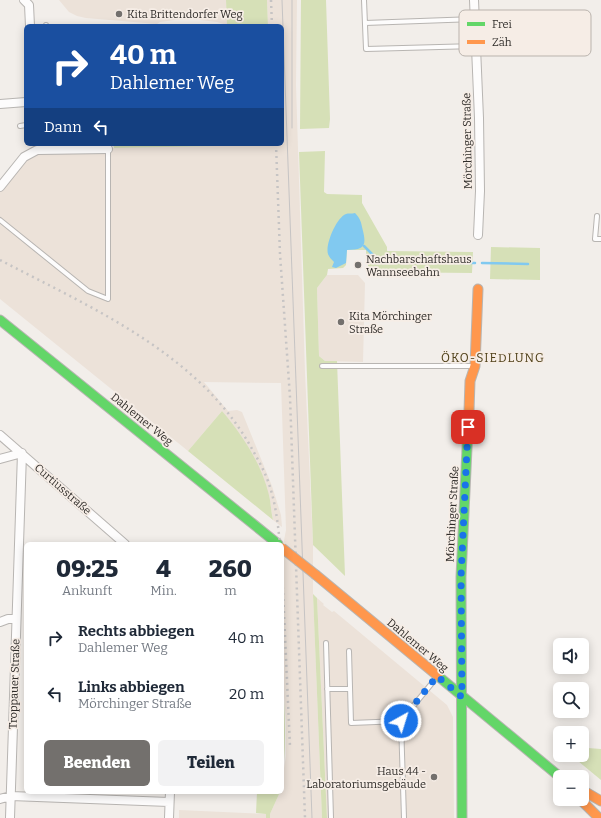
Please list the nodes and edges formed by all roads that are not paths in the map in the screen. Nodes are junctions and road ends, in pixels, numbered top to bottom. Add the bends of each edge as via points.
1 (24, 0) edge
2 (364, 0) edge
3 (474, 0) edge
4 (475, 10) edge
5 (459, 20) edge
6 (365, 23) junction
7 (30, 24) edge
8 (459, 46) edge
9 (476, 56) edge
10 (24, 102) edge
11 (0, 104) edge
12 (24, 125) edge
13 (20, 126) dead end
14 (37, 147) edge
15 (108, 149) joint
16 (0, 187) edge
17 (597, 216) dead end
18 (0, 220) edge
19 (478, 235) dead end
20 (601, 239) edge
21 (478, 289) dead end
22 (0, 320) edge
23 (322, 366) dead end
24 (475, 366) junction
25 (469, 411) tunnel mouth
26 (468, 427) tunnel mouth
27 (0, 434) edge
28 (22, 454) junction
29 (0, 459) edge
30 (123, 542) edge
31 (275, 542) edge
32 (284, 550) edge
33 (16, 620) junction
34 (0, 622) edge
35 (326, 643) dead end
36 (349, 651) dead end
37 (437, 676) junction
38 (328, 689) junction
39 (350, 689) junction
40 (462, 697) junction
41 (401, 721) junction
42 (553, 772) edge
43 (170, 794) edge
44 (589, 794) edge
45 (11, 796) junction
46 (0, 798) edge
47 (601, 801) edge
48 (169, 802) junction
49 (587, 806) edge
50 (10, 818) edge
51 (169, 818) edge
52 (331, 818) edge
53 (404, 818) edge
54 (462, 818) edge
55 (600, 818) edge

1 - 7 street via 28,5
2 - 6 lane
3 - 4 street, Mörchinger Straße
5 - 6 lane
6 - 8 lane via 366,49
9 - 19 street, Mörchinger Straße via 480,191
10 - 11 street
12 - 13 lane
14 - 15 street
14 - 16 street via 24,157
15 - 18 lane via 108,299 88,291
17 - 20 lane via 595,239
21 - 24 main road
22 - 31 main road, Dahlemer Weg
23 - 24 lane
24 - 25 main road via 470,381
26 - 40 main road, Mörchinger Straße via 461,577
27 - 28 street, Curtiusstraße
28 - 29 street
28 - 30 street, Curtiusstraße
28 - 33 street, Troppauer Straße
32 - 37 main road, Dahlemer Weg, bridge
33 - 34 street
33 - 45 street, Troppauer Straße
35 - 38 lane
36 - 39 lane
37 - 40 main road, Dahlemer Weg
37 - 41 lane
38 - 39 lane
38 - 52 lane
39 - 41 lane via 351,723
40 - 42 main road, Dahlemer Weg
40 - 54 main road, Mörchinger Straße
41 - 53 lane
43 - 48 street
44 - 47 main road
45 - 46 street
45 - 48 street
45 - 50 street, Troppauer Straße
48 - 51 street
49 - 55 main road

